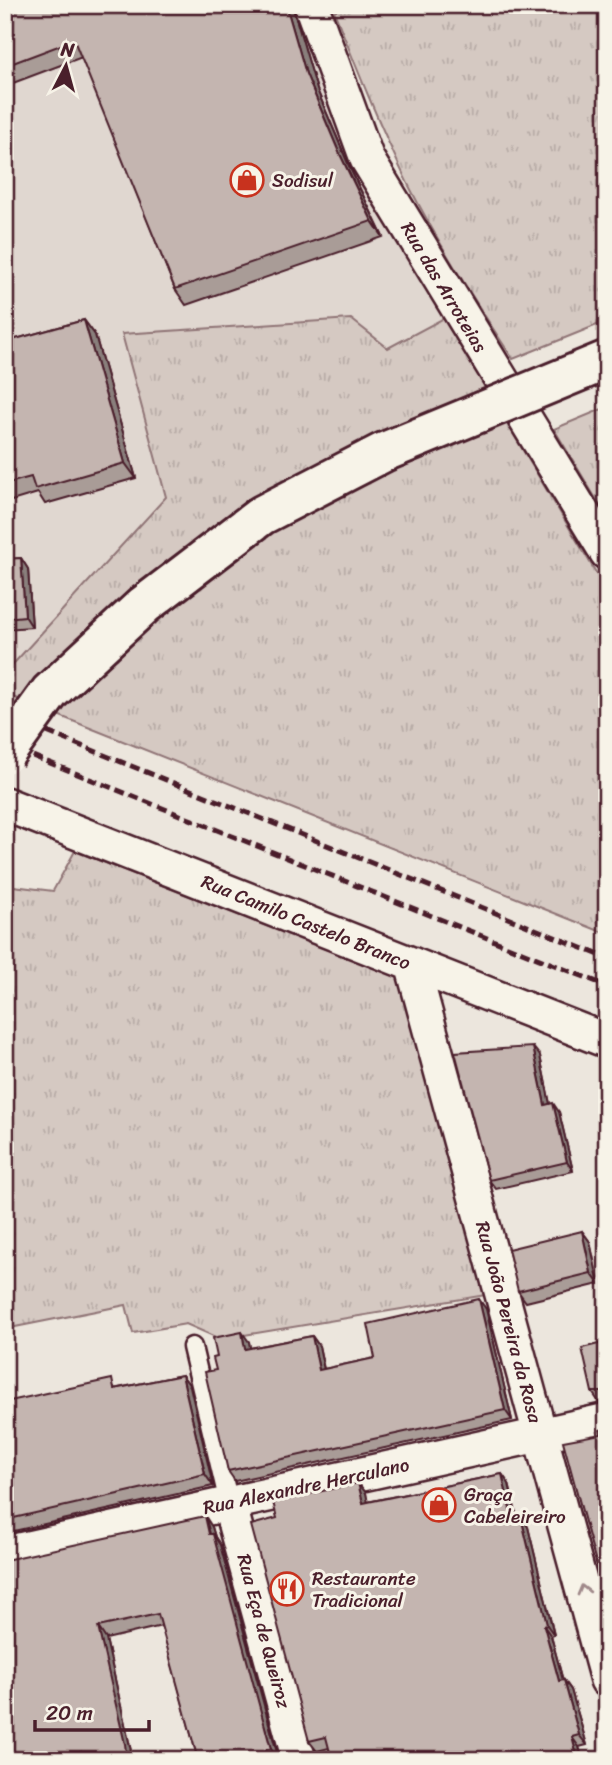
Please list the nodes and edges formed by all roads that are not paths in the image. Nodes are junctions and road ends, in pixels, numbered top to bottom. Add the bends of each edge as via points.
1 (311, 5) edge
2 (607, 360) edge
3 (607, 553) edge
4 (5, 754) edge
5 (5, 804) edge
6 (412, 964) junction
7 (607, 1041) edge
8 (192, 1347) dead end
9 (607, 1420) edge
10 (540, 1434) junction
11 (229, 1503) junction
12 (5, 1553) edge
13 (607, 1680) edge
14 (299, 1760) edge

1 - 3 street, Rua das Arroteias via 367,159
2 - 4 street, bridge via 384,452 262,515 144,605 50,692
5 - 6 street, Rua Camilo Castelo Branco
6 - 7 street, Rua Camilo Castelo Branco
6 - 10 street, Rua João Pereira da Rosa
8 - 11 lane
9 - 10 street, Rua Alexandre Herculano
10 - 11 street, Rua Alexandre Herculano
13 -> 10 street, Rua João Pereira da Rosa
11 - 12 street, Rua Alexandre Herculano
11 - 14 street, Rua Eça de Queiroz

